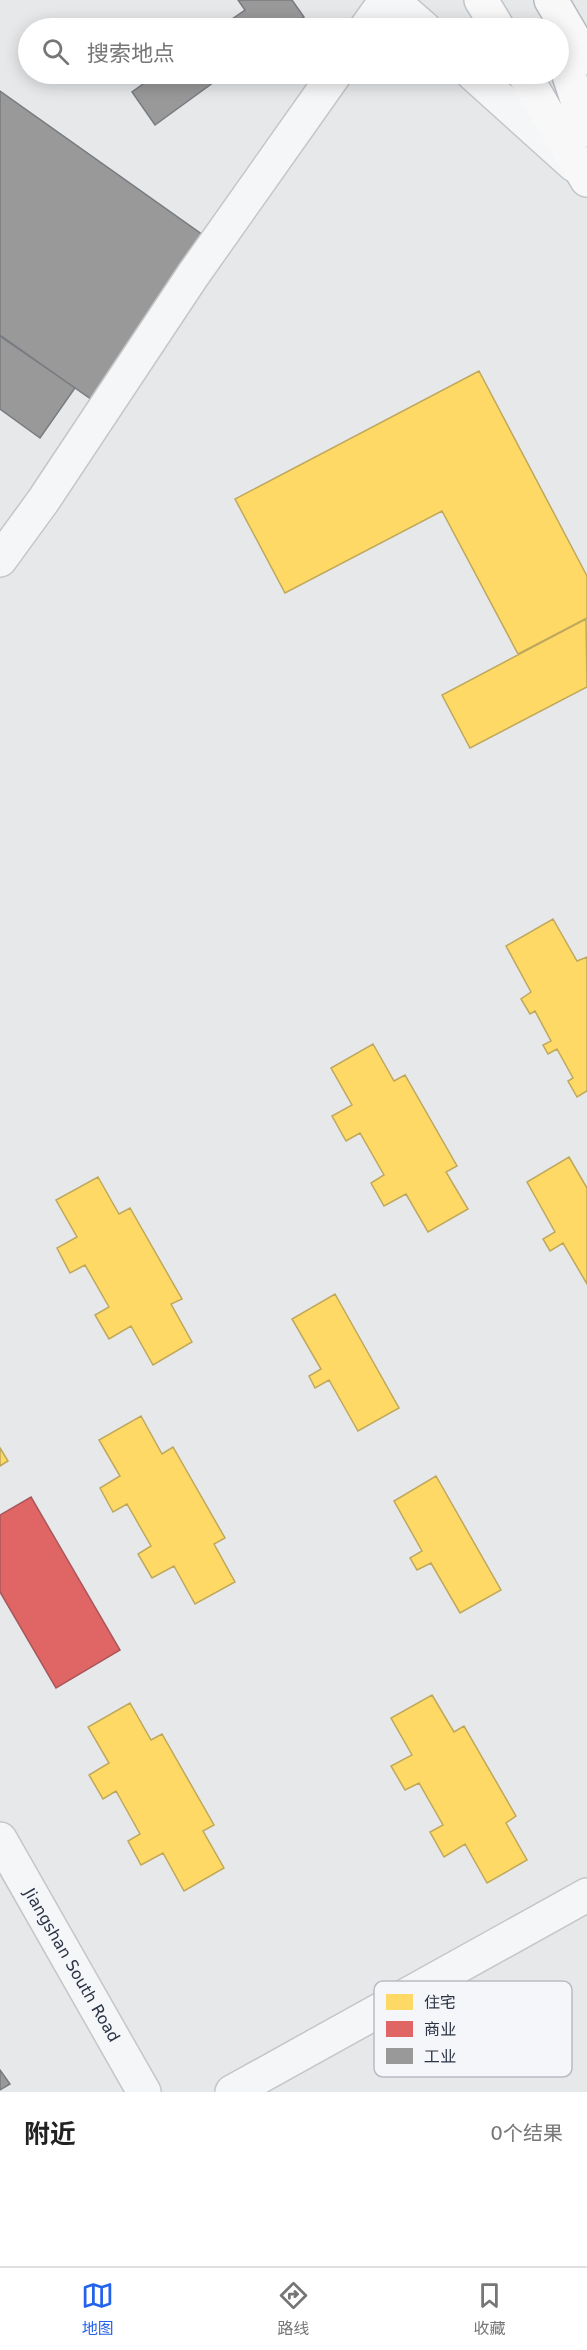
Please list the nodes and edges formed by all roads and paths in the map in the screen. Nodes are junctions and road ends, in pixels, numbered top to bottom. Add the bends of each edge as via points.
1 (386, 0) edge
2 (392, 0) edge
3 (481, 0) edge
4 (545, 0) edge
5 (551, 0) edge
6 (373, 18) edge
7 (413, 18) edge
8 (492, 18) edge
9 (551, 18) edge
10 (562, 18) edge
11 (569, 30) edge
12 (587, 61) edge
13 (569, 75) edge
14 (327, 84) edge
15 (484, 84) edge
16 (530, 84) edge
17 (587, 130) edge
18 (585, 176) edge
19 (0, 560) edge
20 (0, 1839) edge
21 (587, 1895) edge
22 (432, 1981) edge
23 (374, 2013) edge
24 (144, 2092) edge
25 (232, 2092) edge

1 - 6 street
2 - 7 street
3 - 8 main road
4 - 9 main road
5 - 10 main road
11 - 12 main road
13 - 17 main road
14 - 19 street
15 - 18 street
16 - 18 main road
20 - 24 street, Jiangshan South Road
21 - 22 street
23 - 25 street

